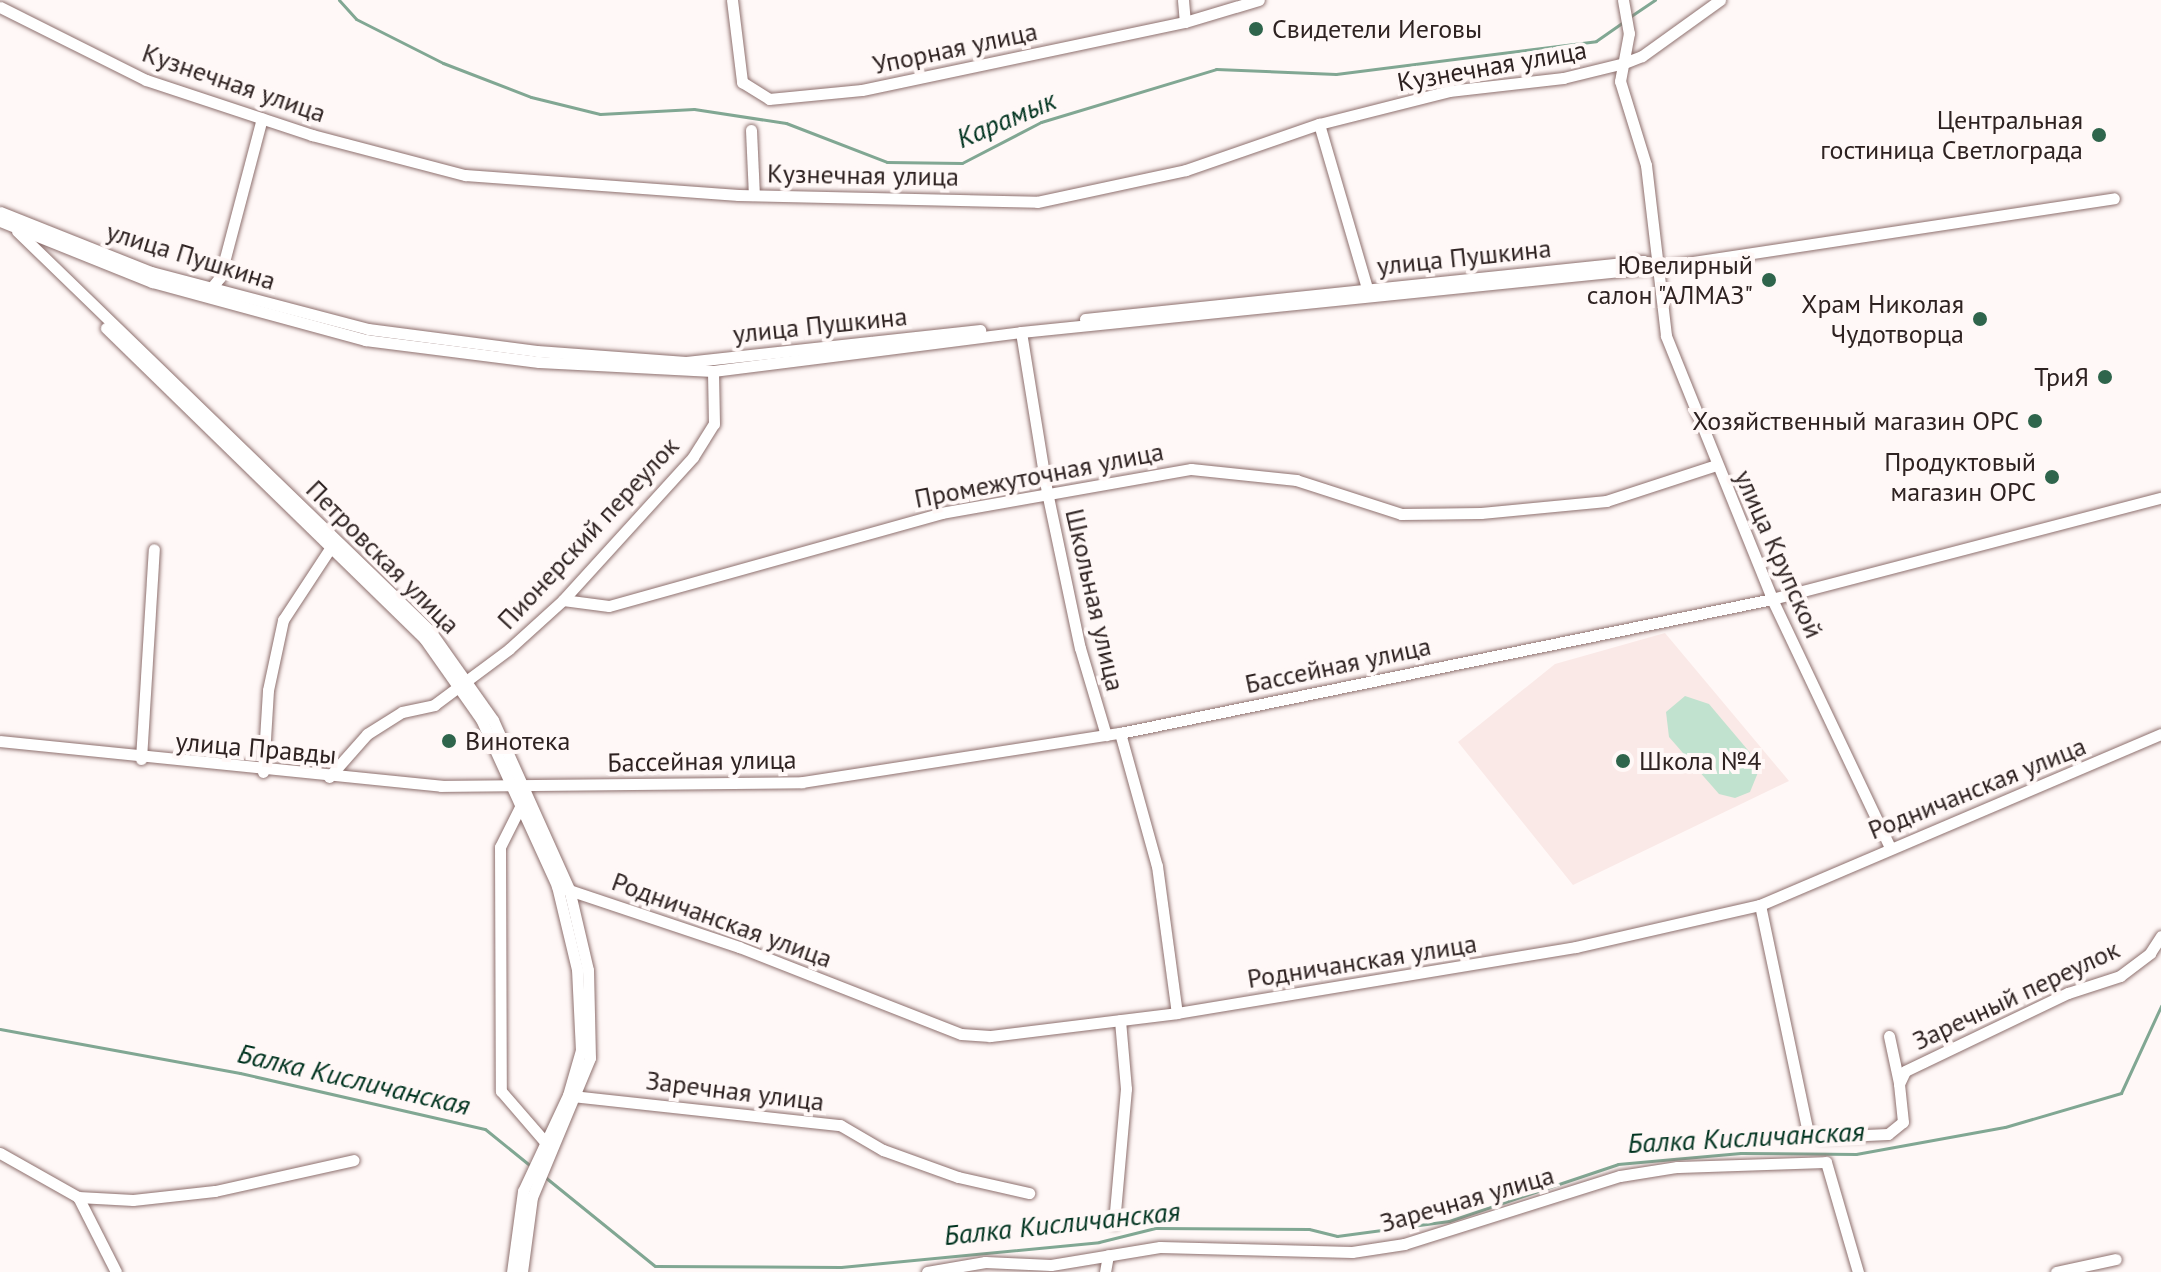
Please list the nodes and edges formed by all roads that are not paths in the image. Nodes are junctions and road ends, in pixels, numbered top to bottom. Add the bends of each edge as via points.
1 (732, 0) edge
2 (1183, 0) edge
3 (1259, 0) edge
4 (1623, 0) edge
5 (1720, 0) edge
6 (0, 7) edge
7 (1185, 22) junction
8 (1624, 63) junction
9 (262, 118) junction
10 (1319, 124) junction
11 (751, 130) dead end
12 (754, 195) junction
13 (2114, 198) dead end
14 (0, 212) edge
15 (4, 224) edge
16 (1660, 267) junction
17 (208, 292) junction
18 (1369, 293) junction
19 (1021, 332) junction
20 (713, 371) junction
21 (1716, 465) junction
22 (1047, 492) junction
23 (2161, 498) edge
24 (331, 547) junction
25 (154, 549) dead end
26 (1772, 599) junction
27 (563, 600) junction
28 (465, 683) junction
29 (1120, 733) junction
30 (2161, 734) edge
31 (1106, 735) junction
32 (0, 741) edge
33 (141, 759) junction
34 (263, 772) junction
35 (329, 777) junction
36 (515, 787) junction
37 (520, 807) junction
38 (1890, 847) junction
39 (563, 887) junction
40 (1760, 905) junction
41 (2161, 936) edge
42 (1177, 1013) junction
43 (1120, 1020) junction
44 (1889, 1036) dead end
45 (1899, 1084) junction
46 (573, 1096) junction
47 (545, 1142) junction
48 (0, 1153) edge
49 (354, 1160) dead end
50 (1029, 1193) dead end
51 (528, 1194) junction
52 (78, 1197) junction
53 (1114, 1223) dead end
54 (1108, 1255) junction
55 (2116, 1259) dead end
56 (116, 1272) edge
57 (512, 1272) edge
58 (522, 1272) edge
59 (927, 1272) edge
60 (1105, 1272) edge
61 (1858, 1272) edge
62 (2056, 1272) edge

1 - 7 street, Упорная улица via 742,82 769,99 862,90
2 - 7 street
3 - 7 street, Упорная улица
4 - 8 street, улица Крупской via 1629,33
5 - 8 street, Кузнечная улица via 1642,56
6 - 9 street, Кузнечная улица via 146,80
8 - 10 street, Кузнечная улица via 1563,78 1449,91
8 - 16 street, улица Крупской via 1620,81 1646,165
9 - 12 street, Кузнечная улица via 465,175
9 - 17 street via 220,277
10 - 12 street, Кузнечная улица via 1186,170 1037,202
10 - 18 street
11 - 12 street
13 - 16 street, улица Пушкина
14 - 15 street, Петровская улица
14 - 17 street, улица Пушкина
15 - 17 street, улица Пушкина via 152,282
15 - 24 street
15 - 28 street, Петровская улица via 430,631
16 - 18 street, улица Пушкина via 1643,261
16 - 21 street, улица Крупской via 1666,336
17 - 18 street, улица Пушкина via 368,329 686,362
17 - 20 street, улица Пушкина via 365,340 539,362
18 - 19 street, улица Пушкина
19 - 20 street, улица Пушкина
19 - 22 street, Школьная улица
20 - 27 street, Пионерский переулок via 714,424 693,457
21 - 22 street, Промежуточная улица via 1606,501 1481,513 1401,514 1296,480 1191,469
21 - 26 street, улица Крупской
22 - 27 street, Промежуточная улица via 941,513 609,606
22 - 31 street, Школьная улица via 1080,648
23 - 26 street, Бассейная улица
24 - 28 street
24 - 34 street via 283,620 268,690
25 - 33 street
26 - 29 street, Бассейная улица
26 - 38 street, улица Крупской
27 - 28 street, Пионерский переулок
28 - 35 street, Пионерский переулок via 434,705 402,712 367,734
28 - 36 street
29 - 31 street, Бассейная улица
29 - 42 street via 1157,866
30 - 38 street, Родничанская улица
31 - 36 street, Бассейная улица via 802,782
32 - 33 street, улица Правды
33 - 34 street, улица Правды
34 - 35 street, улица Правды
35 - 36 street, улица Правды
36 - 37 street
36 - 39 street
37 - 39 street
37 - 47 street via 500,847 501,1091
38 - 40 street, Родничанская улица
39 - 43 street, Родничанская улица via 739,947 961,1034 990,1036
39 - 46 street via 579,996 581,1050
40 - 42 street, Родничанская улица via 1576,947
40 - 45 street, Заречный переулок via 1808,1132 1888,1134 1903,1122
41 - 45 street, Заречный переулок via 2150,953 2120,976 2068,993 1905,1071
42 - 43 street, Родничанская улица
43 - 53 street via 1126,1089
44 - 45 street
46 - 47 street
46 - 50 street, Заречная улица via 840,1125 883,1150 958,1177
46 - 51 street via 551,1156
47 - 51 street
48 - 52 street
49 - 52 street via 215,1191 133,1200
51 - 57 street
51 - 58 street
52 - 56 street
54 - 59 street, Заречная улица via 1051,1265 985,1262
54 - 60 street
54 - 61 street, Заречная улица via 1160,1247 1352,1252 1404,1244 1620,1176 1677,1167 1826,1162
55 - 62 street

